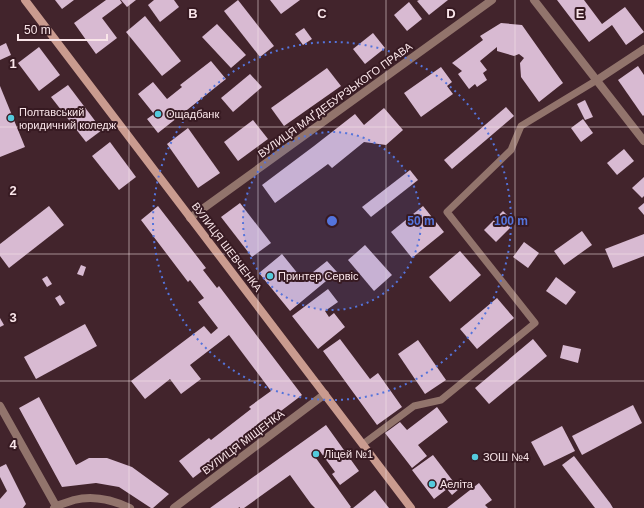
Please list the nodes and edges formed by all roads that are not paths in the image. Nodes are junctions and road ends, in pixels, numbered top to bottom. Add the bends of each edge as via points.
1 (25, 0) edge
2 (492, 0) edge
3 (534, 0) edge
4 (644, 49) edge
5 (597, 80) junction
6 (644, 141) edge
7 (190, 218) junction
8 (325, 394) junction
9 (0, 406) edge
10 (363, 444) junction
11 (55, 507) edge
12 (130, 508) edge
13 (174, 508) edge
14 (411, 508) edge

1 - 7 street, ВУЛИЦЯ ШЕВЧЕНКА
2 - 7 street, ВУЛИЦЯ МАҐДЕБУРЗЬКОГО ПРАВА
3 - 5 street
4 - 5 street
5 - 6 street
5 - 10 lane via 521,126 510,150 447,212 535,323 441,400 414,406
7 - 8 street, ВУЛИЦЯ ШЕВЧЕНКА
8 - 10 street, ВУЛИЦЯ ШЕВЧЕНКА
8 - 13 street, ВУЛИЦЯ МІЩЕНКА
9 - 11 street
10 - 14 street, ВУЛИЦЯ ШЕВЧЕНКА
11 - 12 street via 76,500 97,498 118,502

